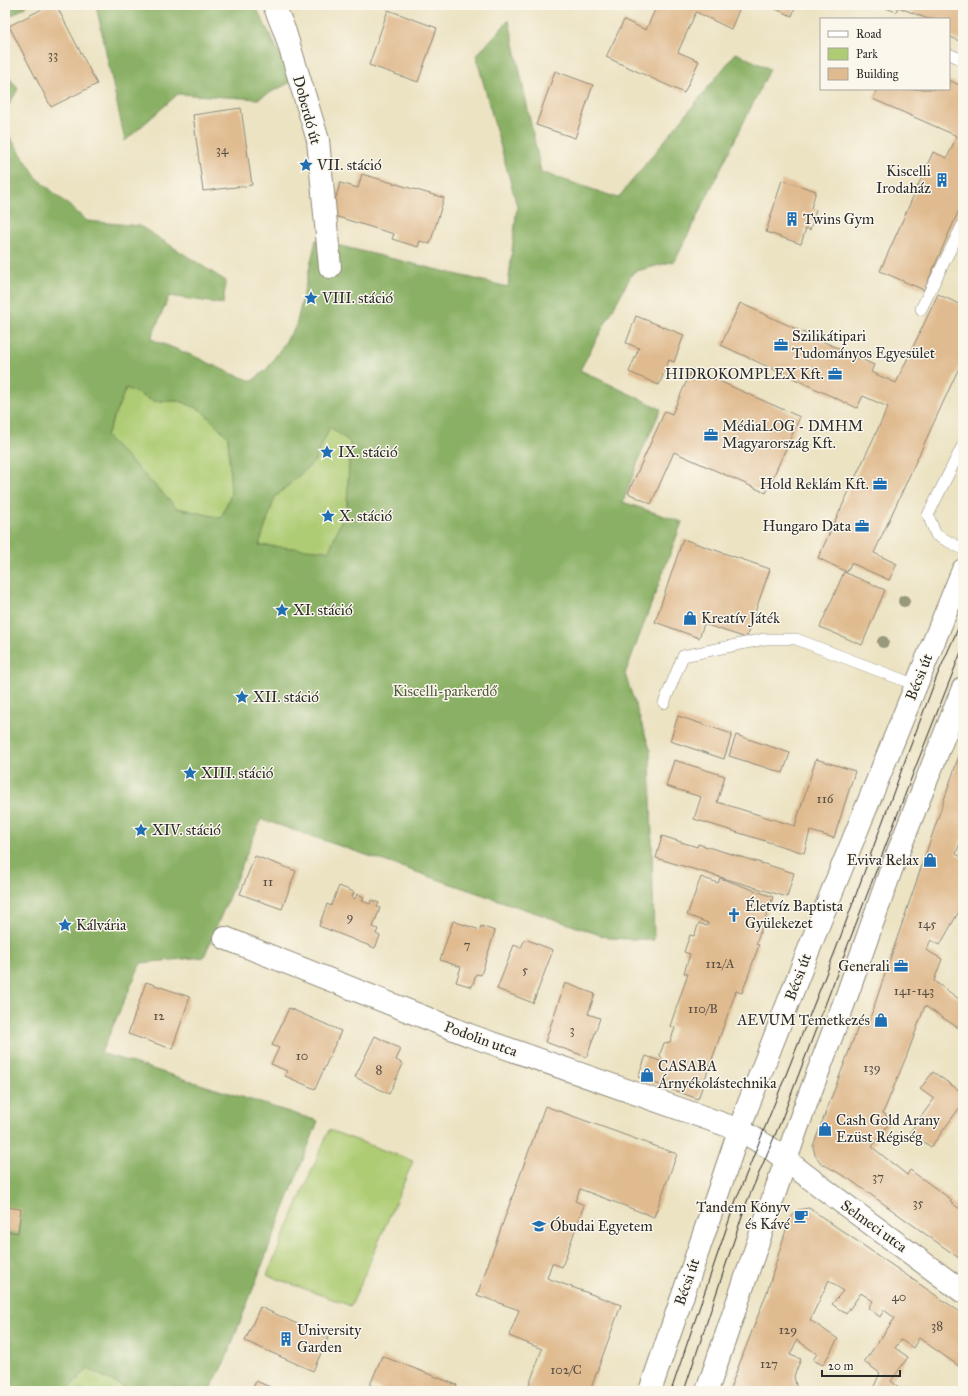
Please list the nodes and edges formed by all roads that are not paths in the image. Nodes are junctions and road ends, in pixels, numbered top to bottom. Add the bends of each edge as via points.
1 (274, 5) edge
2 (950, 54) edge
3 (963, 60) edge
4 (963, 224) edge
5 (330, 267) dead end
6 (921, 309) dead end
7 (963, 445) edge
8 (963, 549) edge
9 (963, 570) edge
10 (916, 685) junction
11 (963, 688) edge
12 (664, 703) dead end
13 (225, 938) dead end
14 (740, 1130) junction
15 (786, 1159) junction
16 (963, 1292) edge
17 (650, 1391) edge
18 (707, 1391) edge

1 - 5 main road, Doberdó út via 285,32 318,140
2 - 3 lane
4 - 6 lane
7 - 8 lane via 928,515 936,535
9 - 10 main road, Bécsi út
10 - 12 lane via 796,639 765,639 683,656
10 - 14 main road, Bécsi út via 818,926
11 - 15 main road via 891,870
13 - 14 main road, Podolin utca via 468,1035
14 - 15 main road, Podolin utca
14 - 17 main road, Bécsi út
15 - 16 main road, Selmeci utca
15 - 18 main road

